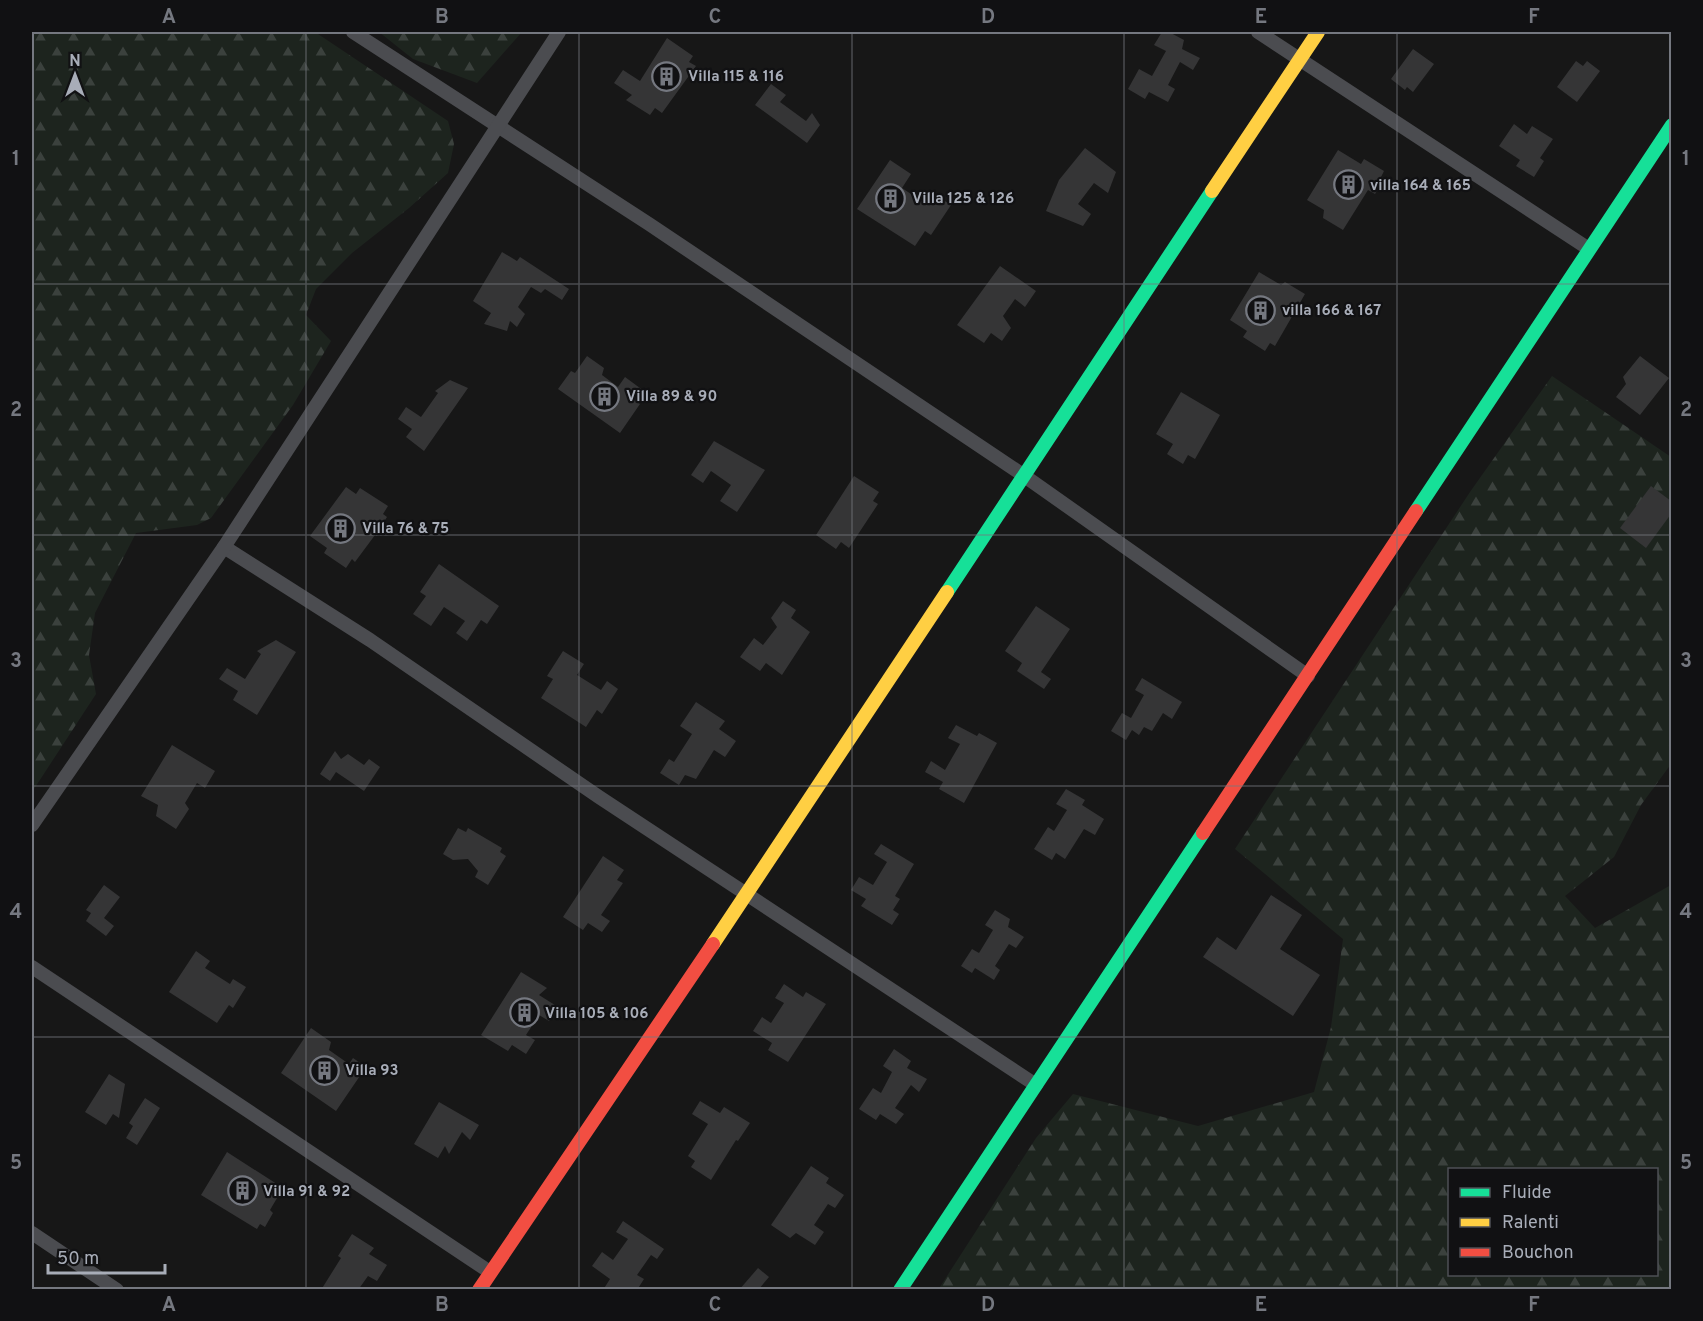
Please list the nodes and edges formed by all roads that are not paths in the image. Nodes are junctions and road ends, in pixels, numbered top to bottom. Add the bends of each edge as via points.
1 (353, 32) edge
2 (559, 32) edge
3 (1258, 32) edge
4 (1318, 32) edge
5 (1300, 59) junction
6 (496, 124) junction
7 (1671, 125) edge
8 (1589, 249) junction
9 (1023, 475) junction
10 (224, 547) junction
11 (1308, 676) junction
12 (32, 825) edge
13 (746, 894) junction
14 (32, 967) edge
15 (1036, 1085) junction
16 (32, 1233) edge
17 (490, 1272) junction
18 (117, 1290) edge
19 (478, 1290) edge
20 (900, 1290) edge

1 - 6 street
2 - 6 street
3 - 5 street
4 - 5 street
5 - 8 street
5 - 9 street
6 - 9 street
6 - 10 street
7 - 8 street
8 - 11 street
9 - 11 street
9 - 13 street
10 - 12 street
10 - 13 street via 370,640
11 - 15 street
13 - 15 street
13 - 17 street
14 - 17 street
15 - 20 street
16 - 18 street
17 - 19 street

